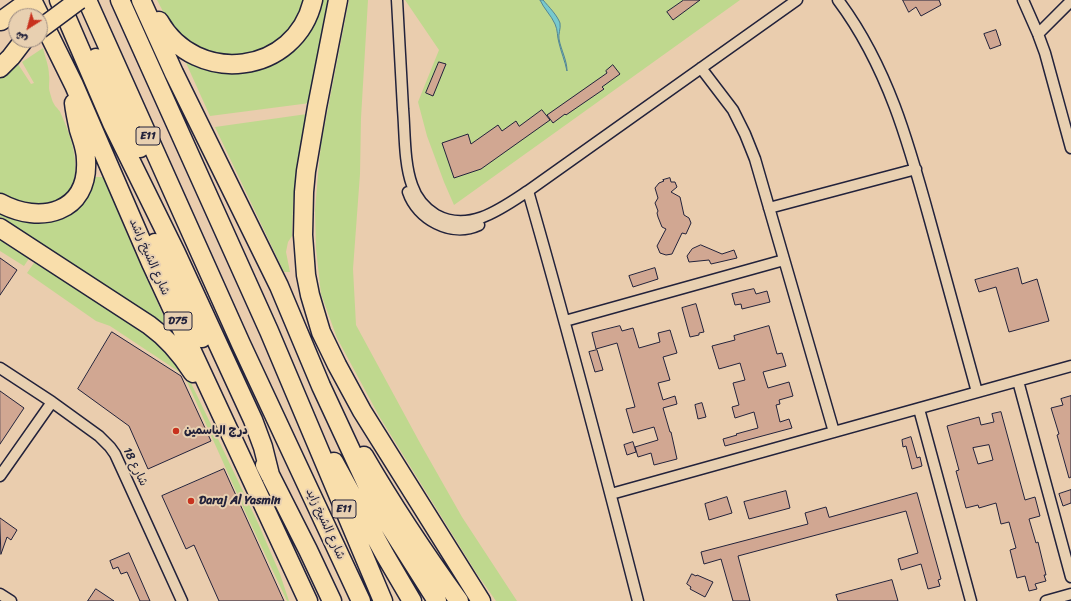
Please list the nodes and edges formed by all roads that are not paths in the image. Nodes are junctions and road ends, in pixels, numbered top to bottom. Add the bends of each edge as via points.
1 (31, 0) edge
2 (59, 0) edge
3 (69, 0) edge
4 (79, 0) edge
5 (86, 0) edge
6 (120, 0) edge
7 (141, 0) edge
8 (148, 0) edge
9 (313, 0) edge
10 (338, 0) edge
11 (397, 0) edge
12 (797, 0) edge
13 (838, 0) edge
14 (1023, 0) edge
15 (1071, 1) edge
16 (1, 21) dead end
17 (48, 23) edge
18 (1038, 34) junction
19 (18, 48) edge
20 (0, 68) edge
21 (701, 68) junction
22 (74, 85) junction
23 (1071, 148) edge
24 (916, 169) junction
25 (114, 176) junction
26 (528, 191) junction
27 (0, 203) edge
28 (769, 208) junction
29 (0, 228) edge
30 (784, 260) junction
31 (209, 272) junction
32 (289, 310) junction
33 (565, 321) junction
34 (1071, 366) edge
35 (0, 368) edge
36 (1018, 381) junction
37 (977, 392) junction
38 (52, 402) junction
39 (919, 408) junction
40 (362, 411) junction
41 (305, 417) junction
42 (834, 432) junction
43 (245, 464) junction
44 (270, 475) junction
45 (0, 476) edge
46 (611, 494) junction
47 (1071, 577) edge
48 (0, 594) edge
49 (1071, 594) edge
50 (11, 601) edge
51 (182, 601) edge
52 (308, 601) edge
53 (332, 601) edge
54 (361, 601) edge
55 (383, 601) edge
56 (412, 601) edge
57 (437, 601) edge
58 (459, 601) edge
59 (466, 601) edge
60 (481, 601) edge
61 (638, 601) edge
62 (971, 601) edge
63 (1046, 601) edge

1 - 16 highway
1 - 22 highway, شارع الشيخ راشد / D75
2 - 44 highway via 112,123 176,253 253,420
3 - 31 highway via 170,209
4 - 17 highway, bridge
5 - 31 highway, E11
6 - 41 highway, E11 via 219,218
7 - 32 highway
8 - 9 highway via 166,32 180,47 215,63 234,65 262,60 286,46 304,24
10 - 40 highway via 306,171 302,235 306,275 321,332
11 - 26 street via 406,186 417,209 438,225 463,229 476,227
12 - 21 street
13 - 24 street via 881,70
14 - 18 street
15 - 18 street
18 - 23 street
19 - 20 highway
21 - 26 street
21 - 28 street via 733,110 745,134
22 - 25 highway, شارع الشيخ راشد / D75
22 - 27 highway via 76,115 86,159 84,181 79,192 66,206 49,213 25,213
24 - 28 street
24 - 37 street
25 - 43 highway, شارع الشيخ راشد / D75 via 151,263
25 - 44 highway via 147,227
26 - 33 street
28 - 30 street
29 - 43 highway via 145,322 166,339 191,370
30 - 33 street
30 - 42 street
31 - 54 highway, شارع الشيخ زايد / E11
32 - 57 highway via 368,487
32 - 58 highway via 371,468
33 - 46 street
34 - 36 street
35 - 38 street, شارع 18
36 - 37 street
36 - 47 street
37 - 39 street
38 - 45 street
38 - 51 street, شارع 18 via 100,436 115,454
39 - 42 street
39 - 62 street
40 - 59 highway via 378,445
40 - 60 highway
41 - 55 highway, شارع الشيخ زايد / E11
41 - 56 highway via 336,465
42 - 46 street
43 - 52 highway, شارع الشيخ راشد / D75
44 - 53 highway
46 - 61 street
48 - 50 street
49 - 63 street

